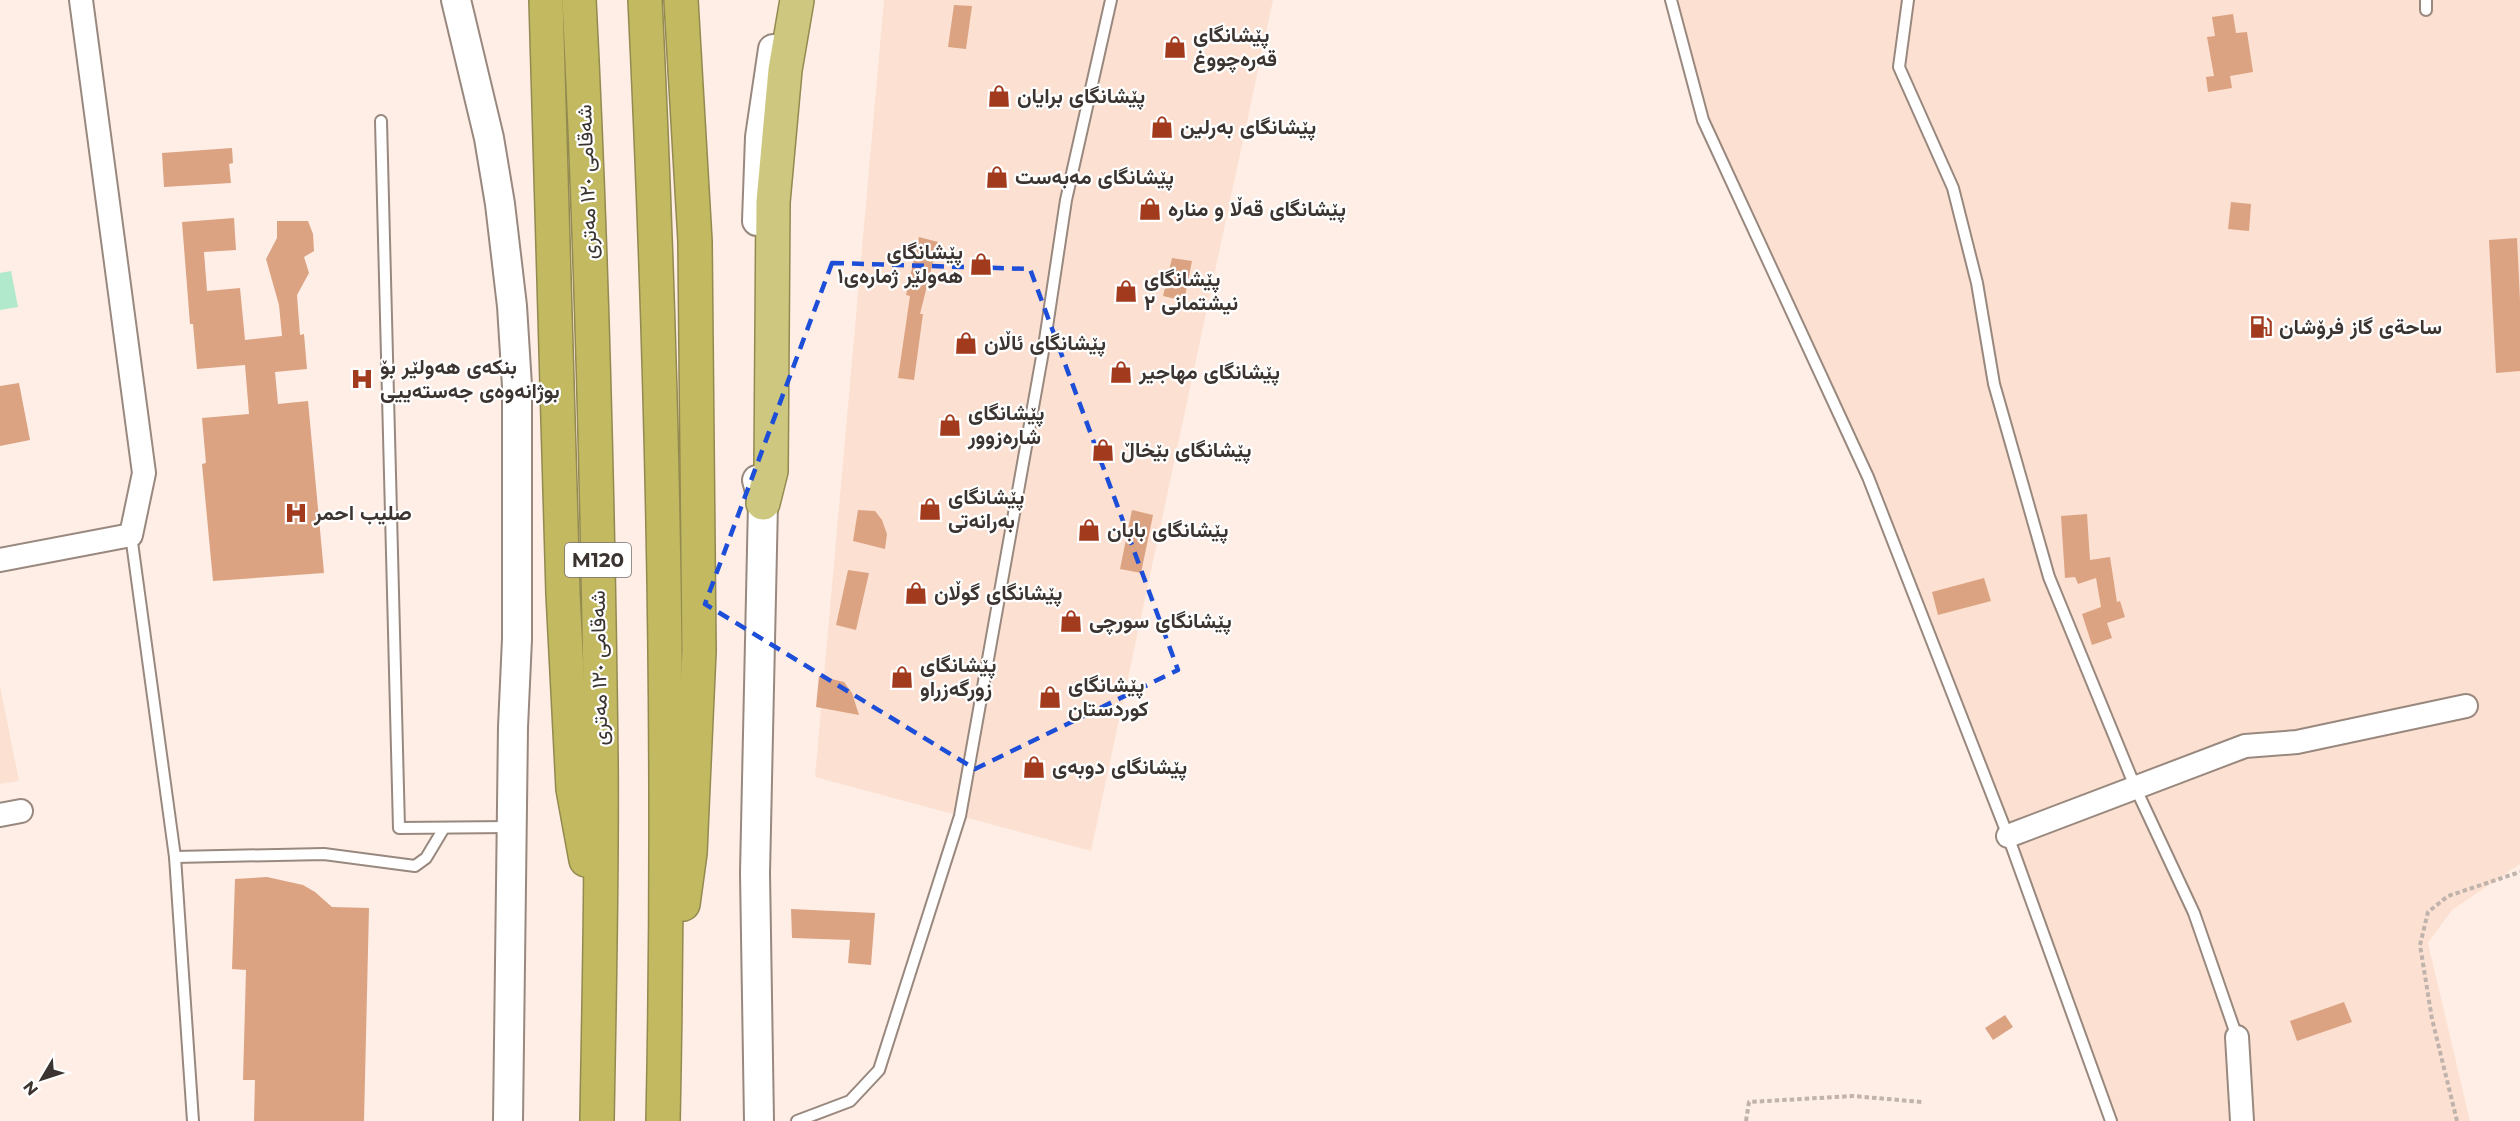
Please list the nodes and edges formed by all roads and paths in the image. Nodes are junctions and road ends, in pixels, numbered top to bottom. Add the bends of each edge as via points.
1 (81, 0) edge
2 (437, 0) edge
3 (456, 0) edge
4 (546, 0) edge
5 (579, 0) edge
6 (645, 0) edge
7 (681, 0) edge
8 (703, 0) edge
9 (781, 0) edge
10 (797, 0) edge
11 (1111, 0) edge
12 (1671, 0) edge
13 (1908, 0) edge
14 (381, 121) dead end
15 (695, 241) junction
16 (763, 503) junction
17 (131, 535) junction
18 (0, 560) edge
19 (2466, 706) dead end
20 (513, 727) junction
21 (2136, 789) junction
22 (512, 827) junction
23 (444, 828) junction
24 (2008, 836) junction
25 (175, 857) junction
26 (2520, 872) edge
27 (600, 906) junction
28 (666, 976) junction
29 (2237, 1037) joint
30 (1922, 1102) dead end
31 (193, 1121) edge
32 (508, 1121) edge
33 (597, 1121) edge
34 (663, 1121) edge
35 (759, 1121) edge
36 (796, 1121) edge
37 (1746, 1121) edge
38 (2111, 1121) edge
39 (2242, 1121) edge
40 (2457, 1121) edge

1 - 17 street via 144,473
2 - 20 street via 472,146 495,314 506,640
3 - 20 street via 489,138 512,306 517,386 518,639
4 - 27 highway via 573,789 583,848
5 - 27 highway, شەقامی ١٢٠ مەتری / M120 via 590,215 598,560
6 - 28 highway via 662,442
7 - 15 highway
8 - 15 highway
9 - 16 street via 760,137 758,190 755,470
10 - 16 highway via 785,70 773,202 771,471
11 - 36 lane via 1066,200 1045,340 960,816 879,1070 850,1101
12 - 24 lane via 1703,120 1868,477
13 - 21 lane via 1899,67 1953,188 1977,283 1994,384 2049,577
14 - 23 lane via 399,828
15 - 28 highway via 699,663 690,853
16 - 35 street via 755,873
17 - 18 street
17 - 25 lane
19 - 21 street via 2297,742 2245,746
20 - 22 street
21 - 24 street
21 - 29 lane via 2194,914
22 - 23 lane
22 - 32 street
23 - 25 lane via 426,858 415,866 324,854
24 - 38 lane
25 - 31 lane
26 - 40 path via 2448,896 2428,912 2420,945 2432,1019
27 - 33 highway, شەقامی ١٢٠ مەتری / M120
28 - 34 highway
29 - 39 street
30 - 37 path via 1853,1096 1749,1102

